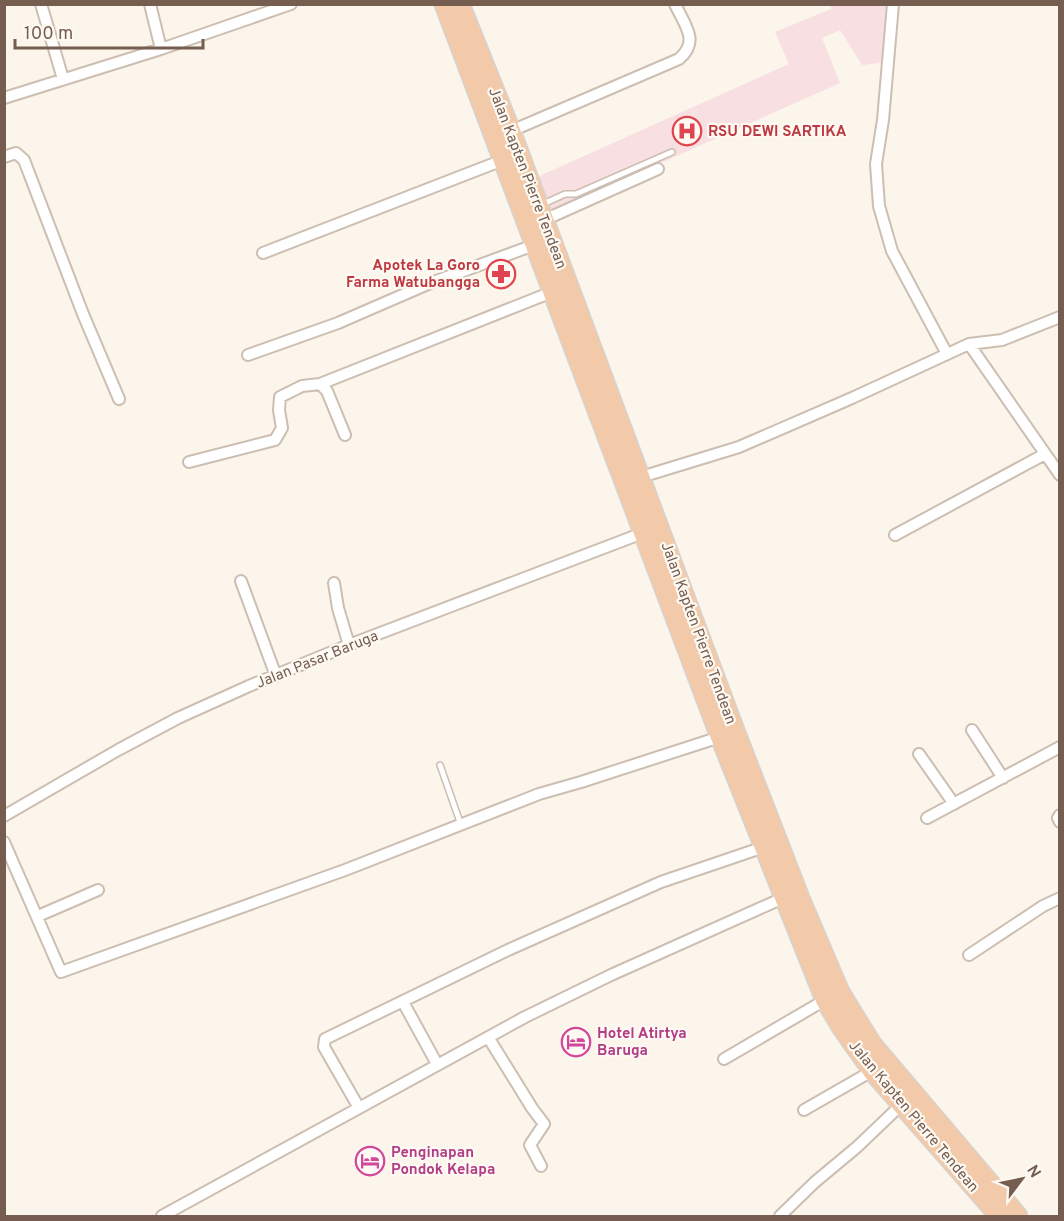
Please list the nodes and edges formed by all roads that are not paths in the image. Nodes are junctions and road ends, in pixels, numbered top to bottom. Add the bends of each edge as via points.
1 (41, 4) edge
2 (150, 4) edge
3 (291, 4) edge
4 (444, 4) edge
5 (460, 4) edge
6 (675, 4) edge
7 (893, 4) edge
8 (161, 49) junction
9 (63, 79) junction
10 (4, 98) edge
11 (511, 131) junction
12 (672, 152) dead end
13 (4, 157) edge
14 (503, 160) junction
15 (658, 169) dead end
16 (542, 213) junction
17 (534, 244) junction
18 (263, 253) dead end
19 (552, 292) junction
20 (1059, 318) edge
21 (969, 344) junction
22 (947, 354) junction
23 (248, 355) dead end
24 (320, 384) junction
25 (119, 399) dead end
26 (345, 435) dead end
27 (1045, 454) junction
28 (189, 462) dead end
29 (1059, 475) edge
30 (642, 477) junction
31 (652, 530) junction
32 (895, 535) dead end
33 (241, 581) dead end
34 (334, 583) dead end
35 (349, 645) junction
36 (276, 676) junction
37 (972, 730) dead end
38 (720, 737) junction
39 (1059, 747) edge
40 (919, 754) dead end
41 (440, 765) dead end
42 (1003, 778) junction
43 (954, 804) junction
44 (1059, 815) edge
45 (4, 816) edge
46 (927, 818) dead end
47 (1059, 822) edge
48 (461, 825) junction
49 (4, 842) edge
50 (764, 847) junction
51 (98, 890) dead end
52 (783, 898) junction
53 (1059, 898) edge
54 (38, 916) junction
55 (969, 956) dead end
56 (825, 1000) junction
57 (403, 1002) junction
58 (488, 1036) junction
59 (724, 1059) dead end
60 (437, 1064) junction
61 (873, 1071) junction
62 (902, 1104) junction
63 (358, 1108) junction
64 (804, 1110) dead end
65 (541, 1166) dead end
66 (162, 1216) edge
67 (780, 1216) edge
68 (999, 1216) edge
69 (1018, 1216) edge

1 - 9 street
2 - 8 street
3 - 8 street
4 - 14 highway, Jalan Kapten Pierre Tendean
5 - 11 highway, Jalan Kapten Pierre Tendean
6 - 11 street via 690,39 688,52 679,59
7 - 22 street via 876,164 879,206 892,250
8 - 9 street
9 - 10 street
11 - 16 highway, Jalan Kapten Pierre Tendean
12 - 16 lane via 576,194 565,194
13 - 25 street via 16,153 24,160
14 - 17 highway, Jalan Kapten Pierre Tendean
14 - 18 street
15 - 16 street
16 - 30 highway, Jalan Kapten Pierre Tendean
17 - 19 highway, Jalan Kapten Pierre Tendean
17 - 23 street
19 - 24 street
19 - 31 highway, Jalan Kapten Pierre Tendean
20 - 21 street via 1002,340
21 - 22 street
21 - 27 street
22 - 30 street via 739,447
24 - 26 street via 327,391
24 - 28 street via 302,386 280,397 282,428 275,440
27 - 29 street
27 - 32 street
30 - 31 highway, Jalan Kapten Pierre Tendean
31 - 35 street, Jalan Pasar Baruga
31 - 38 highway, Jalan Kapten Pierre Tendean
31 - 69 highway, Jalan Kapten Pierre Tendean via 840,992 872,1044
33 - 36 street
34 - 35 street
35 - 36 street, Jalan Pasar Baruga
36 - 45 street, Jalan Pasar Baruga via 178,718
37 - 42 street
38 - 48 street via 539,794
38 - 50 highway, Jalan Kapten Pierre Tendean
39 - 42 street
40 - 43 street
41 - 48 lane
42 - 43 street
43 - 46 street
44 - 47 street
48 - 54 street via 61,972
49 - 54 street
50 - 52 highway, Jalan Kapten Pierre Tendean
50 - 57 street via 661,882
51 - 54 street
52 - 56 highway, Jalan Kapten Pierre Tendean
52 - 58 street via 611,975
53 - 55 street
56 - 59 street
56 - 61 highway, Jalan Kapten Pierre Tendean
57 - 60 street
57 - 63 street via 323,1042
58 - 60 street
58 - 65 street via 544,1124 530,1145
60 - 63 street
61 - 62 highway, Jalan Kapten Pierre Tendean
61 - 64 street
62 - 67 street
62 - 68 highway, Jalan Kapten Pierre Tendean
63 - 66 street

